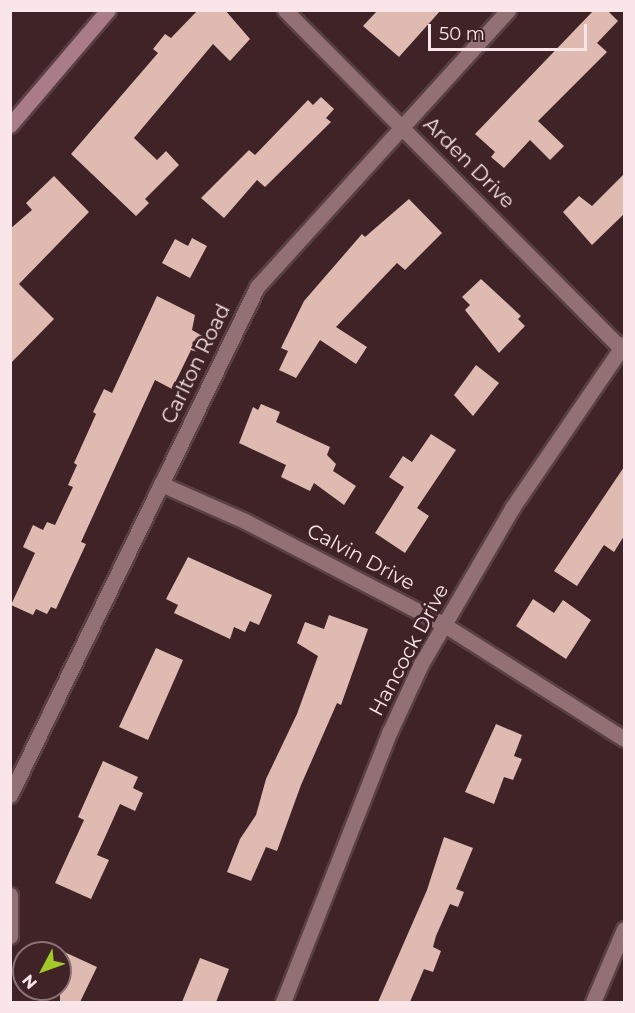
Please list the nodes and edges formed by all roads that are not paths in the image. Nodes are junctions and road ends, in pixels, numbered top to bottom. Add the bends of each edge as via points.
1 (108, 10) edge
2 (285, 10) edge
3 (508, 10) edge
4 (10, 125) edge
5 (402, 125) junction
6 (623, 346) edge
7 (161, 484) junction
8 (444, 624) junction
9 (624, 739) edge
10 (10, 795) edge
11 (10, 895) edge
12 (624, 929) edge
13 (10, 936) edge
14 (283, 1002) edge
15 (593, 1002) edge

1 - 4 main road
2 - 5 street, Arden Drive
3 - 5 street, Carlton Road
5 - 6 street, Arden Drive
5 - 7 street, Carlton Road via 257,287
6 - 8 street, Hancock Drive via 563,427
7 - 8 street, Calvin Drive via 245,521
7 - 10 street, Carlton Road
8 - 9 street, Calvin Drive
8 - 14 street, Hancock Drive via 390,731
11 - 13 street
12 - 15 street

